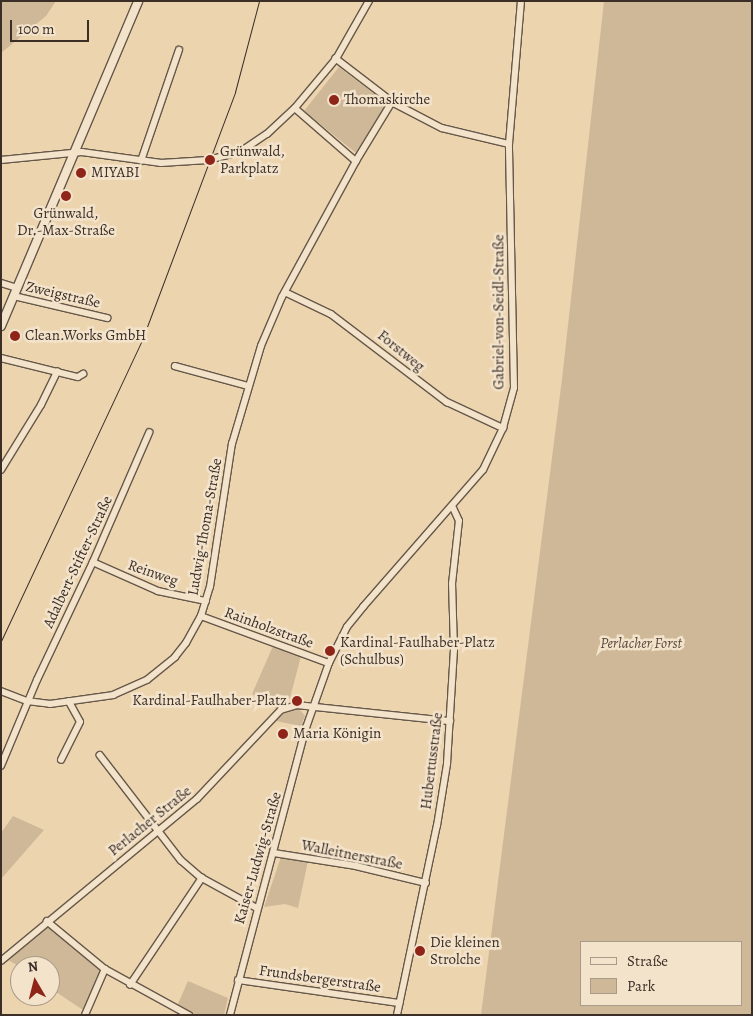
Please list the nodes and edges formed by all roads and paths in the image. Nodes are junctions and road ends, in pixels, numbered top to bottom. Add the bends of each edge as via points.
1 (138, 1) edge
2 (369, 1) edge
3 (521, 1) edge
4 (179, 50) dead end
5 (336, 59) junction
6 (392, 102) junction
7 (295, 108) junction
8 (509, 144) junction
9 (76, 152) junction
10 (1, 160) edge
11 (141, 160) junction
12 (356, 161) junction
13 (1, 283) edge
14 (16, 292) junction
15 (285, 292) junction
16 (107, 318) dead end
17 (1, 326) edge
18 (1, 358) edge
19 (175, 366) dead end
20 (57, 372) junction
21 (83, 374) dead end
22 (248, 386) junction
23 (504, 428) junction
24 (150, 433) dead end
25 (1, 470) edge
26 (453, 508) junction
27 (93, 562) junction
28 (206, 601) junction
29 (201, 616) junction
30 (329, 662) junction
31 (1, 691) edge
32 (27, 701) junction
33 (69, 702) junction
34 (312, 708) junction
35 (450, 721) junction
36 (100, 755) dead end
37 (61, 760) dead end
38 (1, 766) edge
39 (159, 832) junction
40 (274, 853) junction
41 (202, 878) junction
42 (426, 883) junction
43 (256, 908) junction
44 (47, 921) junction
45 (1, 961) edge
46 (105, 969) junction
47 (238, 980) junction
48 (130, 984) junction
49 (399, 1003) junction
50 (85, 1015) edge
51 (189, 1015) edge
52 (230, 1015) edge
53 (397, 1015) edge

1 - 9 main road
2 - 5 street
3 - 8 street, Gabriel-von-Seidl-Straße
4 - 11 street
5 - 6 street
5 - 7 street
6 - 8 street via 442,128
6 - 12 street, Ludwig-Thoma-Straße
7 - 11 street via 255,143 234,155 182,162
7 - 12 street
8 - 23 street, Gabriel-von-Seidl-Straße via 514,388
9 - 10 street
9 - 11 street
9 - 14 main road
12 - 15 street, Ludwig-Thoma-Straße
13 - 14 street, Zweigstraße
14 - 16 street, Zweigstraße
14 - 17 main road
15 - 22 street, Ludwig-Thoma-Straße via 261,346
15 - 23 street, Forstweg via 332,314 446,402
18 - 20 street
19 - 22 street
20 - 21 street via 78,377
20 - 25 street
22 - 28 street, Ludwig-Thoma-Straße via 232,444
23 - 26 street, Gabriel-von-Seidl-Straße via 483,470
24 - 27 street, Adalbert-Stifter-Straße
26 - 30 street, Gabriel-von-Seidl-Straße via 363,607 347,627
26 - 35 street, Hubertusstraße via 459,521 452,584 454,650
27 - 28 street, Reinweg via 158,591
27 - 32 street, Adalbert-Stifter-Straße
28 - 29 street, Ludwig-Thoma-Straße
29 - 30 street, Rainholzstraße
29 - 33 street, Ludwig-Thoma-Straße via 175,657 147,680 113,696
30 - 34 street, Gabriel-von-Seidl-Straße
31 - 32 street, Ludwig-Thoma-Straße
32 - 33 street, Ludwig-Thoma-Straße
32 - 38 street, Adalbert-Stifter-Straße
33 - 37 street via 80,722
34 - 35 street, Perlacher Straße
34 - 39 street, Perlacher Straße via 297,705 281,710 222,776
34 - 40 street, Kaiser-Ludwig-Straße
35 - 42 street, Hubertusstraße via 447,764
36 - 39 street
39 - 41 street via 181,860
39 - 44 street, Perlacher Straße
40 - 42 street, Walleitnerstraße via 356,866
40 - 43 street, Kaiser-Ludwig-Straße
41 - 43 street
41 - 48 street
42 - 49 street, Hubertusstraße
43 - 47 street, Kaiser-Ludwig-Straße
44 - 45 street, Perlacher Straße
44 - 46 street
46 - 48 street
46 - 50 street
47 - 49 street, Frundsbergerstraße
47 - 52 street, Kaiser-Ludwig-Straße
48 - 51 street
49 - 53 street, Hubertusstraße

